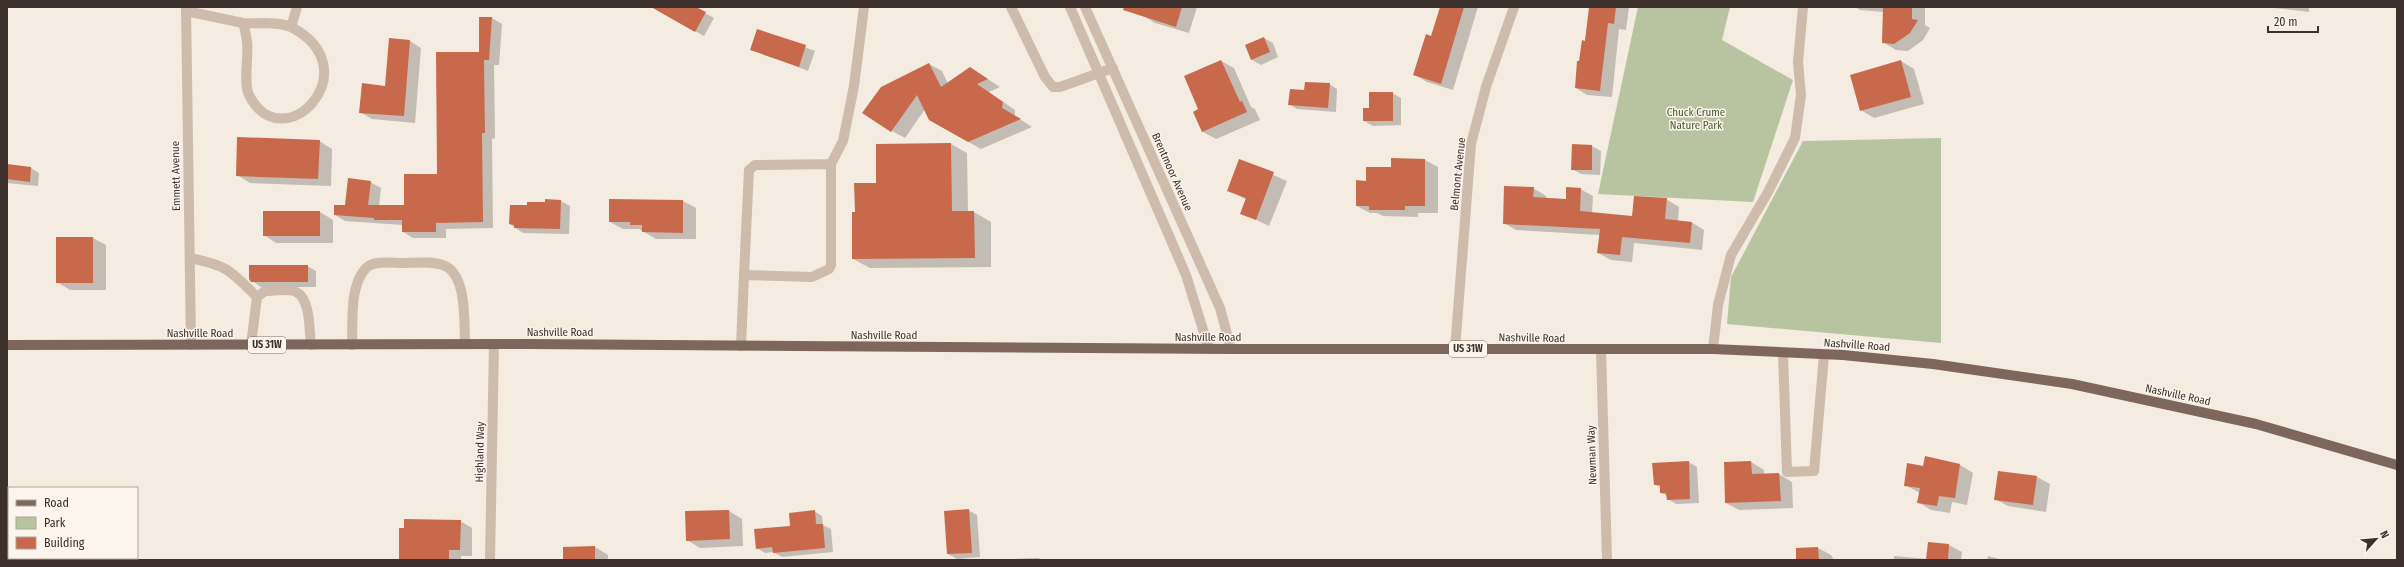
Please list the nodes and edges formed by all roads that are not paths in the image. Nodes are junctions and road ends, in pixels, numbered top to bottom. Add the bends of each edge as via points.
1 (297, 7) edge
2 (864, 7) edge
3 (1011, 7) edge
4 (1070, 7) edge
5 (1085, 7) edge
6 (1514, 7) edge
7 (1803, 7) edge
8 (186, 9) edge
9 (243, 23) junction
10 (291, 27) junction
11 (1113, 68) junction
12 (1099, 73) junction
13 (831, 164) junction
14 (190, 258) junction
15 (744, 275) junction
16 (257, 297) junction
17 (311, 344) junction
18 (352, 344) junction
19 (465, 344) junction
20 (494, 344) junction
21 (7, 345) edge
22 (191, 345) junction
23 (250, 345) junction
24 (741, 346) junction
25 (1209, 349) junction
26 (1231, 349) junction
27 (1455, 349) junction
28 (1713, 349) junction
29 (1601, 350) junction
30 (1783, 353) junction
31 (1824, 355) junction
32 (2397, 465) edge
33 (490, 560) edge
34 (1607, 560) edge

1 - 10 street
2 - 13 street via 853,93 843,141
3 - 12 street via 1045,77 1053,87 1060,87
4 - 12 street
5 - 11 street, Brentmoor Avenue
6 - 27 street, Belmont Avenue via 1486,87 1471,144
7 - 28 street via 1798,62 1801,95 1795,138 1732,255 1718,305
8 - 9 street
8 - 14 street, Emmett Avenue
9 - 10 street via 281,24
9 - 10 street via 247,41 248,93 256,105 267,114 286,118 304,112 312,106 318,98 323,79 322,63 316,45
11 - 12 street
11 - 26 street, Brentmoor Avenue via 1220,308
12 - 25 street via 1186,275
13 - 15 street via 755,165 749,170
13 - 15 street via 829,269 812,277
14 - 16 street via 211,262 232,271
14 - 22 street, Emmett Avenue
15 - 24 street
16 - 17 street via 265,291 295,291 300,295 306,309
16 - 23 street
17 - 18 main road, Nashville Road / US 31W
17 - 23 main road, Nashville Road / US 31W
18 - 19 main road, Nashville Road / US 31W
18 - 19 street via 355,297 360,277 367,267 379,263 438,264 447,267 458,279 462,296
19 - 20 main road, Nashville Road / US 31W
20 - 24 main road, Nashville Road / US 31W
20 - 33 street, Highland Way
21 - 22 main road, Nashville Road / US 31W
22 - 23 main road, Nashville Road / US 31W
24 - 25 main road, Nashville Road / US 31W
25 - 26 main road, Nashville Road / US 31W
26 - 27 main road, Nashville Road / US 31W
27 - 29 main road, Nashville Road / US 31W
28 - 29 main road, Nashville Road / US 31W
28 - 30 main road, Nashville Road / US 31W
29 - 34 street, Newman Way
30 - 31 main road, Nashville Road / US 31W
30 - 31 street via 1787,472 1814,471
31 - 32 main road, Nashville Road / US 31W via 1933,364 2072,384 2256,424

